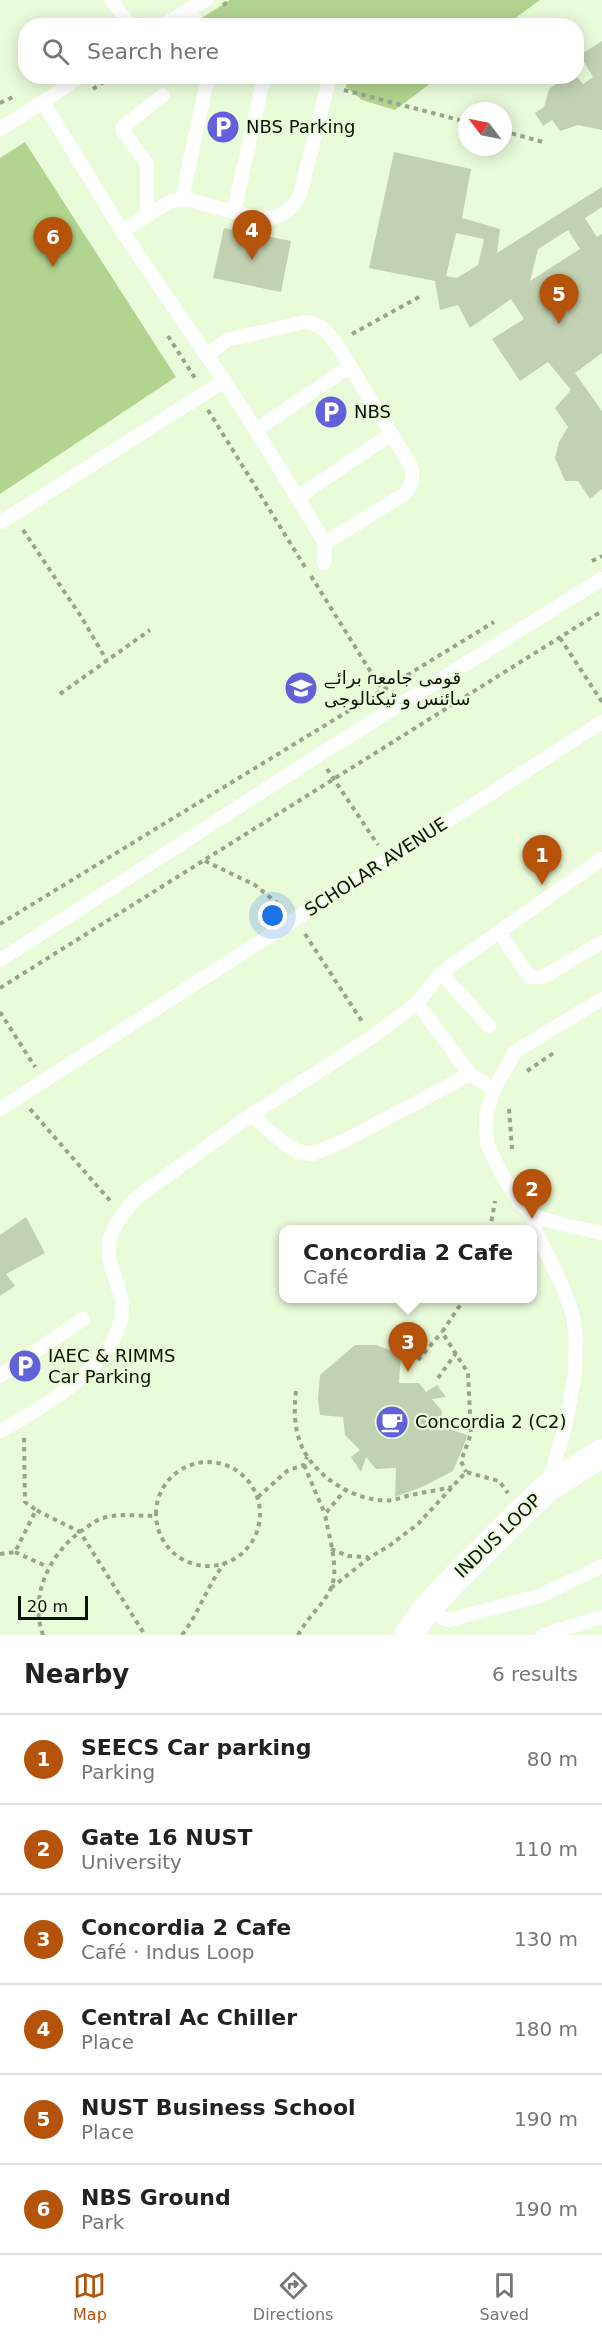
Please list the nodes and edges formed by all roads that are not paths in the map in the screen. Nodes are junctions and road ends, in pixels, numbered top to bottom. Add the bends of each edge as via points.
1 (111, 0) edge
2 (206, 0) edge
3 (189, 11) junction
4 (125, 18) edge
5 (176, 18) edge
6 (194, 18) edge
7 (69, 84) edge
8 (206, 84) edge
9 (262, 84) edge
10 (328, 84) edge
11 (163, 95) dead end
12 (43, 102) junction
13 (0, 129) edge
14 (182, 199) junction
15 (234, 211) junction
16 (147, 215) junction
17 (122, 231) junction
18 (206, 356) junction
19 (350, 366) junction
20 (224, 381) junction
21 (256, 430) junction
22 (391, 434) junction
23 (298, 497) junction
24 (0, 524) edge
25 (325, 543) junction
26 (324, 563) dead end
27 (602, 579) edge
28 (602, 722) edge
29 (602, 859) edge
30 (499, 932) junction
31 (602, 942) edge
32 (0, 960) edge
33 (441, 973) junction
34 (602, 999) edge
35 (417, 1003) junction
36 (489, 1026) dead end
37 (470, 1074) junction
38 (494, 1089) junction
39 (0, 1109) edge
40 (251, 1115) junction
41 (533, 1215) junction
42 (535, 1225) edge
43 (602, 1233) edge
44 (537, 1234) edge
45 (83, 1319) dead end
46 (0, 1376) edge
47 (0, 1431) edge
48 (602, 1453) edge
49 (546, 1490) junction
50 (602, 1566) edge
51 (425, 1611) junction
52 (602, 1617) edge
53 (408, 1635) edge
54 (543, 1635) edge

1 - 4 lane
2 - 3 lane
3 - 5 lane
3 - 6 lane
7 - 12 lane
8 - 14 lane
9 - 15 lane
10 - 15 lane via 296,203 272,218
11 - 16 lane via 123,127 147,164
12 - 13 lane
12 - 17 lane
14 - 15 lane
14 - 16 lane
16 - 17 lane
17 - 18 lane
18 - 19 lane via 227,340 314,322 336,343
18 - 20 lane
19 - 21 lane
19 - 22 lane
20 - 21 lane
20 - 24 lane
21 - 23 lane
22 - 23 lane
22 - 25 lane via 411,466 414,475 410,487 405,494
23 - 25 lane
25 - 26 lane
27 - 32 lane
28 - 39 lane, SCHOLAR AVENUE
29 - 30 lane
30 - 31 lane via 531,976 543,977
30 - 33 lane
33 - 35 lane
33 - 36 lane
34 - 38 lane via 516,1051
35 - 37 lane
35 - 40 lane
37 - 38 lane
37 - 40 lane via 312,1154 298,1152
38 - 41 lane via 486,1114 487,1144 519,1202
40 - 47 lane via 136,1198 122,1214 109,1241 122,1310 110,1345 82,1377
41 - 42 lane
41 - 43 lane
44 - 49 lane via 562,1285 576,1338 575,1373 565,1427
45 - 46 lane
48 - 49 street, INDUS LOOP
49 - 51 street, INDUS LOOP
50 - 51 lane via 540,1596 448,1620
51 - 53 street, INDUS LOOP
52 - 54 lane

